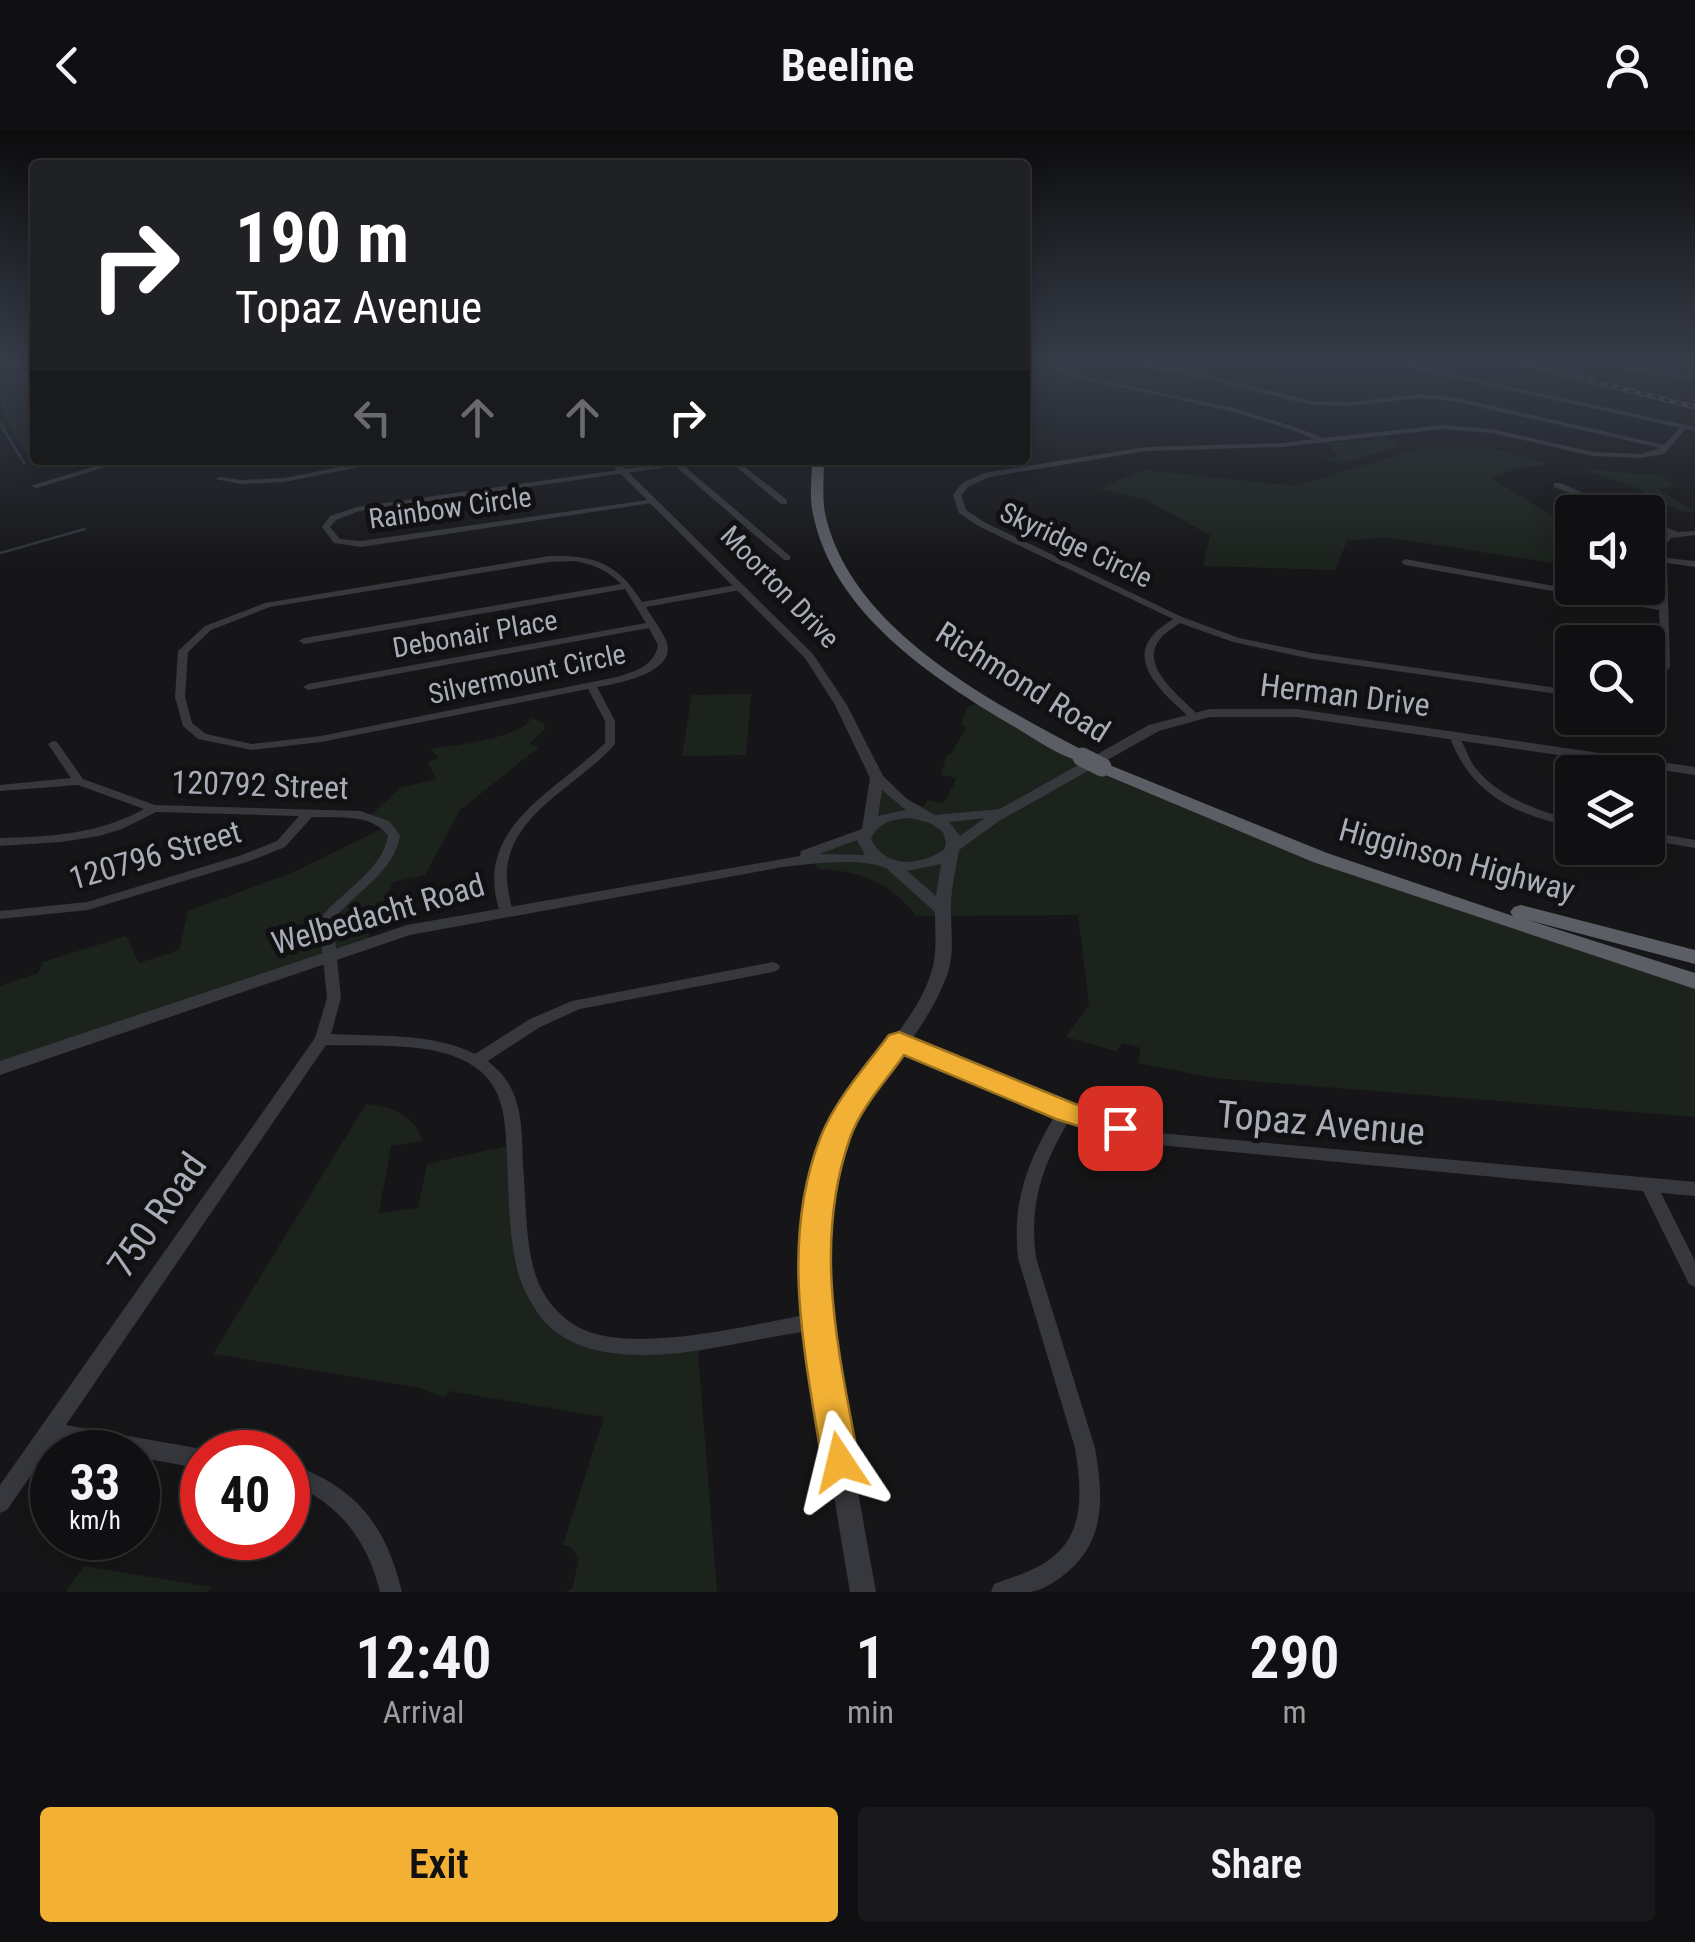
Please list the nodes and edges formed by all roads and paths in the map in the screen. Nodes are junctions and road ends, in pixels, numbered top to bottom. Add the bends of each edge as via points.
1 (1295, 429) edge
2 (1428, 429) edge
3 (1474, 429) edge
4 (1587, 429) edge
5 (1683, 429) edge
6 (1322, 440) junction
7 (1665, 447) junction
8 (107, 465) edge
9 (360, 465) edge
10 (614, 465) edge
11 (670, 465) edge
12 (678, 465) edge
13 (738, 465) edge
14 (818, 465) edge
15 (824, 465) edge
16 (620, 472) junction
17 (219, 479) dead end
18 (1558, 485) dead end
19 (34, 486) dead end
20 (1582, 495) edge
21 (814, 500) junction
22 (652, 501) junction
23 (784, 502) dead end
24 (1665, 529) edge
25 (1695, 533) edge
26 (1676, 534) junction
27 (1665, 541) edge
28 (787, 558) dead end
29 (1665, 560) edge
30 (1405, 562) dead end
31 (1695, 564) edge
32 (625, 586) junction
33 (741, 587) junction
34 (639, 605) junction
35 (1662, 608) joint
36 (1179, 619) junction
37 (650, 625) junction
38 (1663, 625) edge
39 (304, 640) dead end
40 (591, 686) junction
41 (308, 687) dead end
42 (1555, 691) edge
43 (1194, 716) junction
44 (1454, 736) junction
45 (53, 744) dead end
46 (1695, 772) edge
47 (877, 778) junction
48 (79, 781) junction
49 (0, 788) edge
50 (154, 808) junction
51 (1009, 810) junction
52 (310, 814) junction
53 (931, 818) junction
54 (1555, 818) edge
55 (868, 829) junction
56 (1665, 839) edge
57 (0, 842) edge
58 (1695, 844) edge
59 (953, 850) junction
60 (1307, 852) junction
61 (783, 862) junction
62 (884, 862) junction
63 (505, 909) junction
64 (943, 910) junction
65 (0, 915) edge
66 (329, 953) junction
67 (1695, 956) edge
68 (773, 968) dead end
69 (1695, 981) edge
70 (322, 1039) junction
71 (899, 1042) junction
72 (479, 1059) junction
73 (0, 1068) edge
74 (1066, 1112) junction
75 (1648, 1186) junction
76 (1695, 1189) edge
77 (1695, 1279) edge
78 (816, 1322) junction
79 (51, 1430) edge
80 (30, 1461) edge
81 (310, 1483) edge
82 (0, 1504) edge
83 (391, 1592) edge
84 (862, 1592) edge
85 (1002, 1592) edge

1 - 6 street
2 - 6 street, Skyridge Circle
3 - 7 street, Skyridge Circle via 1605,456 1649,455
4 - 7 street
5 - 7 street
6 - 36 street, Skyridge Circle via 1134,450 987,475 959,492 958,506 972,520
8 - 19 street
9 - 17 street via 275,484
10 - 16 street, Moorton Drive
11 - 16 street
12 - 28 street
13 - 23 street
14 - 21 highway, Richmond Road
15 - 21 highway
16 - 22 street, Moorton Drive
16 - 22 street, Rainbow Circle via 357,510 332,518 326,528 337,541 361,544
18 - 20 street
21 - 60 highway, Richmond Road, bridge via 830,555 878,618 964,688 1102,768
22 - 33 street, Moorton Drive
24 - 26 street
25 - 26 street
26 - 27 street
29 - 31 street
30 - 35 street
32 - 34 street, Silvermount Circle
32 - 39 street
32 - 40 street, Silvermount Circle via 607,564 565,558 283,602 208,628 181,657 186,724 202,737 252,747
33 - 34 street
33 - 47 street, Moorton Drive via 824,676
34 - 37 street, Silvermount Circle
35 - 38 street
36 - 42 street, Skyridge Circle via 1290,653
36 - 43 street via 1154,639 1149,662
37 - 40 street, Silvermount Circle via 663,645 658,661 636,675
37 - 41 street, Debonair Place
40 - 63 street via 610,721 610,744 512,837 501,868
43 - 44 street, Herman Drive via 1274,711
43 - 51 street, Herman Drive via 1154,728
44 - 46 street, Herman Drive
44 - 54 street via 1462,762 1486,787
45 - 48 street
47 - 53 street, Moorton Drive
47 - 55 street
48 - 49 street
48 - 50 street, 120792 Street
50 - 52 street, 120792 Street
50 - 57 street via 94,836
51 - 53 street, Herman Drive
51 - 59 street, Herman Drive
52 - 65 street, 120796 Street via 281,844 246,858 88,906
52 - 66 street, 120792 Street via 370,817 394,834 384,864 329,913
53 - 55 street, Herman Drive via 894,815
53 - 59 street via 952,831
55 - 61 street, Welbedacht Road
55 - 62 street via 866,847
56 - 58 street
59 - 62 street, Herman Drive via 925,866
59 - 64 street
60 - 67 highway, Higginson Highway
60 - 69 highway, Higginson Highway
61 - 62 street, Welbedacht Road
61 - 63 street, Welbedacht Road
62 - 64 street
63 - 66 street, Welbedacht Road
64 - 71 street via 939,977
66 - 70 street, 750 Road via 334,1007
66 - 73 street, Welbedacht Road
68 - 72 street via 577,1005
70 - 72 street via 417,1044
70 - 79 street, 750 Road
71 - 74 street, Topaz Avenue
71 - 78 street via 851,1108 826,1164 814,1235
72 - 78 street via 505,1086 511,1106 528,1278 548,1318 594,1344 619,1348
74 - 75 street, Topaz Avenue via 1204,1146
74 - 85 street via 1026,1191 1022,1231 1090,1458 1092,1509 1060,1564 1041,1580
75 - 76 street, Topaz Avenue
75 - 77 street
78 - 84 street
80 - 82 street, 750 Road
81 - 83 street via 357,1516

